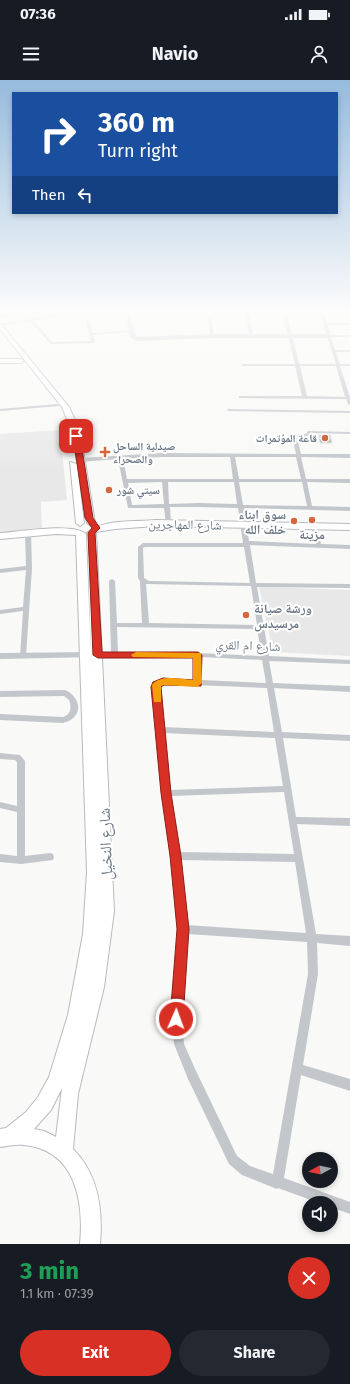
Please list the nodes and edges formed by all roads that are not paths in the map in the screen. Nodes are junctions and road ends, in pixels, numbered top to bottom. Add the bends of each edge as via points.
1 (25, 364) edge
2 (28, 364) edge
3 (279, 364) edge
4 (296, 364) edge
5 (309, 364) edge
6 (243, 365) dead end
7 (338, 365) junction
8 (350, 365) edge
9 (31, 369) junction
10 (343, 381) junction
11 (350, 381) edge
12 (241, 397) dead end
13 (305, 398) junction
14 (349, 398) edge
15 (350, 404) edge
16 (63, 406) junction
17 (0, 410) edge
18 (229, 410) dead end
19 (350, 412) edge
20 (350, 433) edge
21 (232, 455) junction
22 (297, 455) junction
23 (350, 456) edge
24 (120, 457) junction
25 (80, 460) junction
26 (165, 480) junction
27 (236, 480) junction
28 (126, 481) junction
29 (303, 481) junction
30 (350, 481) edge
31 (167, 506) junction
32 (240, 507) junction
33 (310, 508) junction
34 (350, 509) edge
35 (168, 523) junction
36 (243, 525) junction
37 (110, 526) junction
38 (314, 526) junction
39 (86, 527) junction
40 (350, 527) edge
41 (61, 531) junction
42 (28, 534) junction
43 (0, 536) edge
44 (246, 544) junction
45 (82, 545) junction
46 (319, 546) junction
47 (350, 547) edge
48 (29, 568) junction
49 (0, 571) edge
50 (112, 581) dead end
51 (143, 581) junction
52 (253, 584) junction
53 (350, 586) edge
54 (26, 609) junction
55 (0, 612) edge
56 (115, 625) junction
57 (146, 626) junction
58 (260, 627) junction
59 (92, 655) junction
60 (115, 655) junction
61 (198, 655) junction
62 (0, 656) edge
63 (23, 656) junction
64 (265, 658) junction
65 (350, 662) edge
66 (197, 683) junction
67 (270, 686) junction
68 (350, 688) edge
69 (0, 694) edge
70 (0, 717) edge
71 (160, 730) junction
72 (278, 734) junction
73 (350, 738) edge
74 (0, 756) edge
75 (287, 789) junction
76 (166, 793) junction
77 (0, 805) edge
78 (22, 810) junction
79 (292, 820) junction
80 (350, 822) edge
81 (175, 856) junction
82 (50, 857) dead end
83 (0, 858) edge
84 (299, 858) junction
85 (21, 860) junction
86 (183, 929) junction
87 (312, 939) junction
88 (350, 941) edge
89 (296, 1068) junction
90 (350, 1085) edge
91 (6, 1136) edge
92 (64, 1152) junction
93 (277, 1183) junction
94 (350, 1208) edge
95 (90, 1244) edge

1 - 9 main road, شارع النخيل
2 - 9 main road, شارع النخيل
3 - 6 street
4 - 13 street
5 - 7 street
7 - 8 street
7 - 10 street
9 - 16 main road, شارع النخيل
10 - 11 street
10 - 14 street
12 - 13 street
13 - 14 street
14 - 15 street
16 - 17 street
16 - 25 main road, شارع النخيل via 79,431 82,447
16 - 39 main road, شارع النخيل
18 - 19 street
20 - 22 street via 310,432 307,435 295,436
21 - 22 street
21 - 24 street
21 - 27 street
22 - 23 street
22 - 29 street
24 - 25 street
24 - 28 street
25 - 39 main road, شارع النخيل
26 - 27 street
26 - 28 street
26 - 31 street
27 - 29 street
27 - 32 street
28 - 31 street via 130,507
29 - 30 street
29 - 33 street
31 - 32 street
31 - 35 street
32 - 33 street
32 - 36 street
33 - 34 street
35 - 36 main road, شارع المهاجرين
35 - 37 main road, شارع المهاجرين
36 - 38 main road, شارع المهاجرين
36 - 44 street
37 - 39 main road
37 - 39 main road, شارع المهاجرين
37 - 39 main road via 96,520
38 - 40 main road, شارع المهاجرين
38 - 46 street
39 - 41 main road, شارع المهاجرين
39 - 41 main road
39 - 45 main road, شارع النخيل
39 - 59 main road, شارع النخيل
41 - 42 main road, شارع المهاجرين
41 - 45 main road
42 - 43 main road, شارع المهاجرين
42 - 48 street
44 - 46 street
44 - 51 street via 143,545 140,549
44 - 52 street
45 - 59 main road, شارع النخيل
46 - 47 street
48 - 49 street
48 - 54 street
50 - 56 street
51 - 52 street
51 - 57 street
52 - 53 street
52 - 58 street
54 - 55 street
54 - 63 street
56 - 57 street
56 - 60 street
57 - 58 street
58 - 64 street
59 - 60 street, شارع ام القري
59 - 63 street, شارع ام القري
59 - 91 main road, شارع النخيل via 94,896 88,963 61,1070 55,1084 37,1113 26,1125
59 - 92 main road, شارع النخيل via 107,911 96,988 69,1094
60 - 61 street, شارع ام القري
61 - 64 street, شارع ام القري
61 - 66 street
62 - 63 street, شارع ام القري
64 - 65 street, شارع ام القري
64 - 67 street
66 - 67 street
66 - 71 street via 163,682 157,685
67 - 68 street
67 - 72 street
69 - 70 street via 64,693 72,698 75,710 71,717 63,720
71 - 72 street
71 - 76 street
72 - 73 street
72 - 75 street
74 - 78 street via 17,757 21,761
75 - 76 street
75 - 79 street
76 - 81 street
77 - 78 street
78 - 85 street
79 - 80 street
79 - 84 street
81 - 84 street
81 - 86 street
82 - 85 street
83 - 85 street
84 - 87 street
86 - 87 street
86 - 93 street via 176,1005 179,1044 233,1160 246,1171
87 - 88 street
87 - 89 street via 313,974
89 - 90 street
89 - 93 street
91 - 92 main road via 26,1135 40,1138
92 - 95 main road via 81,1174 87,1188 92,1219
93 - 94 street

